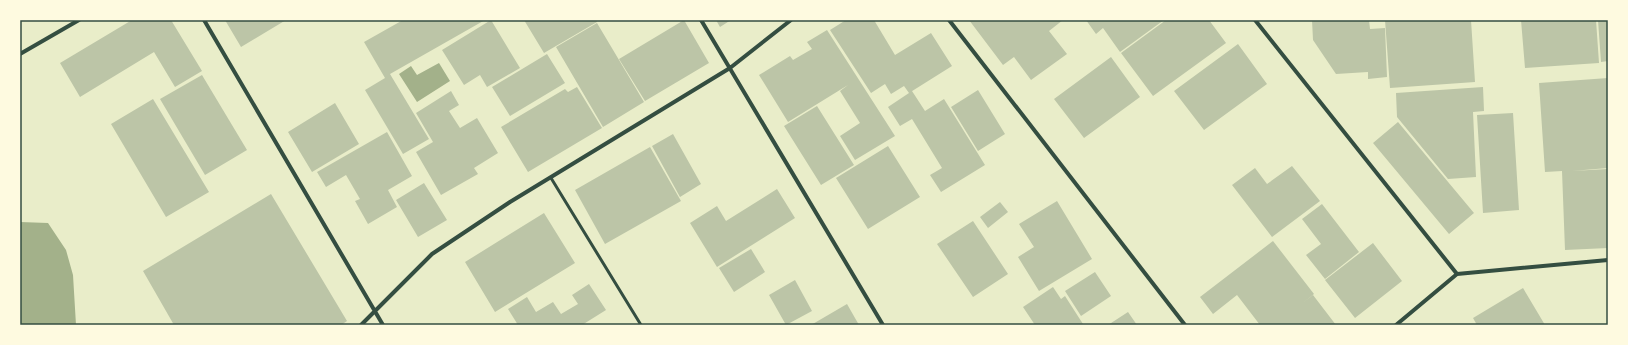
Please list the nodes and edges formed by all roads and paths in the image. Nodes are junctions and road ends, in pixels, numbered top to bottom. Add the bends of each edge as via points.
1 (79, 20) edge
2 (204, 20) edge
3 (701, 20) edge
4 (791, 20) edge
5 (949, 20) edge
6 (1255, 20) edge
7 (20, 54) edge
8 (730, 68) junction
9 (551, 178) junction
10 (1608, 260) edge
11 (1457, 274) junction
12 (375, 311) junction
13 (361, 325) edge
14 (383, 325) edge
15 (640, 325) edge
16 (883, 325) edge
17 (1184, 325) edge
18 (1396, 325) edge

1 - 7 street
2 - 12 street
3 - 8 street
4 - 8 street
5 - 17 street
6 - 11 street
8 - 9 street
8 - 16 street
9 - 12 street via 432,254
9 - 15 lane
10 - 11 street
11 - 18 street
12 - 13 street
12 - 14 street

